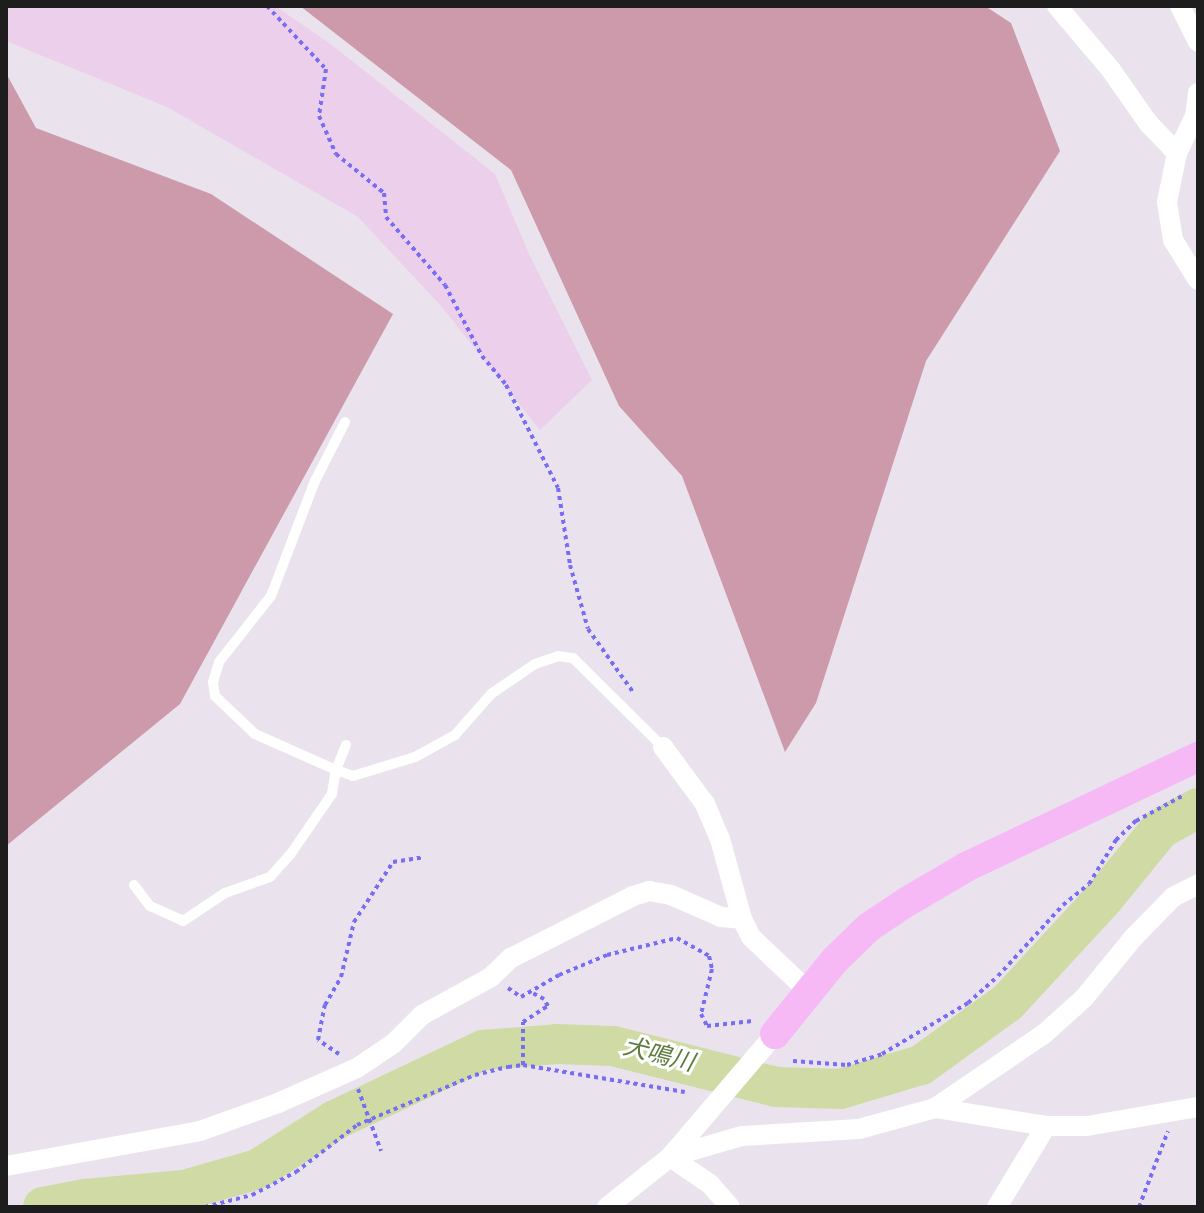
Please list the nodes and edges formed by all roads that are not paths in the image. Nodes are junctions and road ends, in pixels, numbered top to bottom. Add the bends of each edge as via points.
1 (1057, 6) edge
2 (1180, 6) edge
3 (1198, 42) edge
4 (1198, 93) edge
5 (1196, 117) edge
6 (1177, 153) junction
7 (1198, 280) edge
8 (345, 422) dead end
9 (346, 745) dead end
10 (663, 747) joint
11 (1198, 757) edge
12 (336, 770) junction
13 (1198, 884) edge
14 (134, 885) dead end
15 (742, 919) junction
16 (809, 992) junction
17 (775, 1034) joint
18 (1198, 1107) edge
19 (935, 1108) junction
20 (1046, 1126) junction
21 (670, 1157) junction
22 (6, 1166) edge
23 (607, 1207) edge
24 (730, 1207) edge
25 (997, 1207) edge

1 - 6 street
2 - 3 street
4 - 5 street
5 - 6 street
6 - 7 street via 1167,202 1173,240
8 - 12 lane via 315,481 271,596 219,662 213,682 215,696 255,734
9 - 12 lane
10 - 12 lane via 573,658 558,656 535,664 491,694 455,735 415,757 353,776
10 - 15 street via 705,804 738,893
11 - 16 street via 966,867 905,903 869,927
12 - 14 lane via 332,794 270,877 225,893 183,921 150,906
13 - 19 street via 1173,897 1084,998 1044,1034
15 - 16 street via 751,937
15 - 22 street via 721,917 649,891 511,958 491,977 422,1015 394,1043 351,1070 234,1122
16 - 17 street
17 - 21 street
18 - 20 street via 1087,1126
19 - 20 street
19 - 21 street via 859,1129 742,1136
20 - 25 street
21 - 23 street
21 - 24 street via 710,1184

